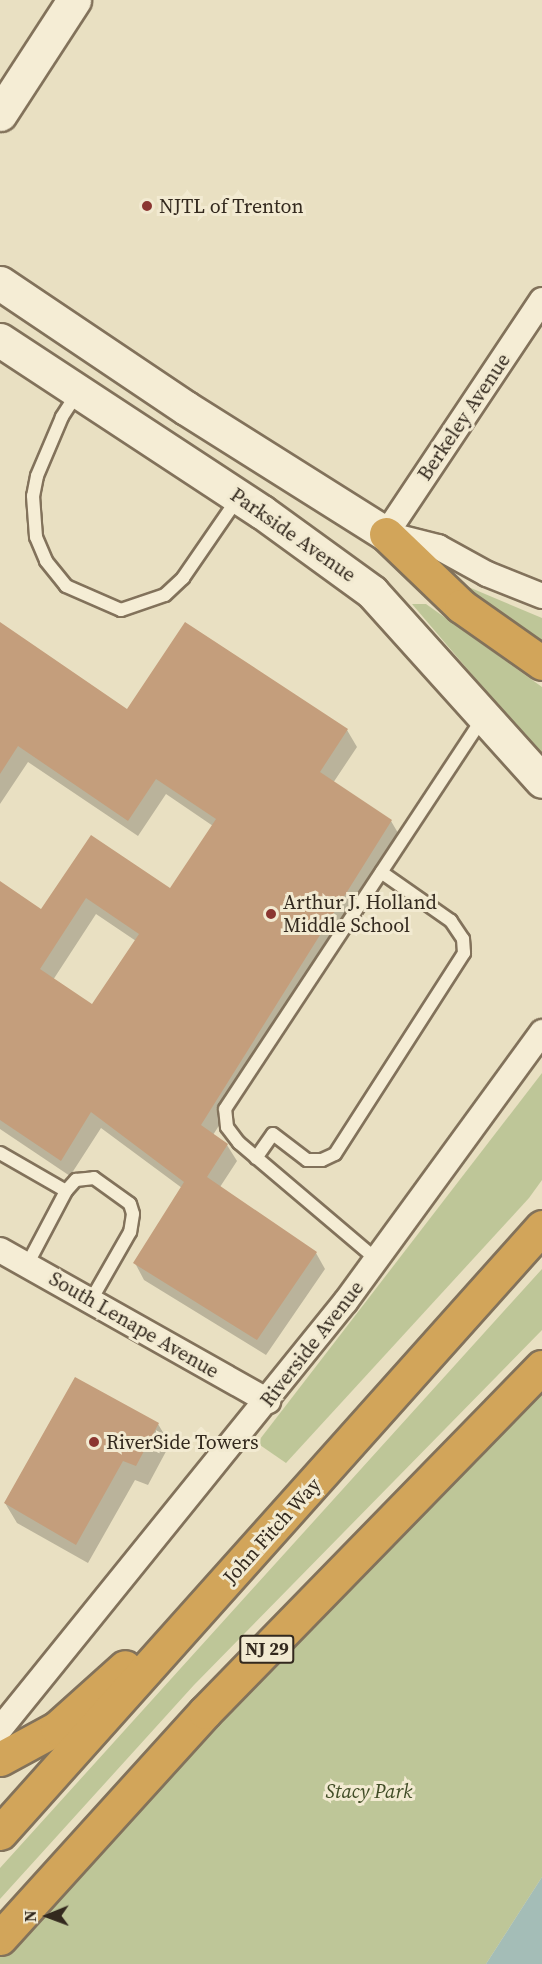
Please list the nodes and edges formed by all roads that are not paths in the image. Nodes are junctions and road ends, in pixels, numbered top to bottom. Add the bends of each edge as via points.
1 (74, 0) edge
2 (0, 114) edge
3 (0, 283) edge
4 (542, 300) edge
5 (0, 340) edge
6 (78, 392) junction
7 (238, 496) junction
8 (386, 534) junction
9 (542, 596) edge
10 (542, 663) edge
11 (484, 717) junction
12 (542, 780) edge
13 (381, 872) junction
14 (542, 1032) edge
15 (0, 1152) edge
16 (256, 1158) junction
17 (66, 1191) junction
18 (542, 1227) edge
19 (0, 1250) edge
20 (376, 1258) junction
21 (27, 1265) junction
22 (91, 1300) junction
23 (542, 1367) edge
24 (267, 1401) junction
25 (255, 1549) junction
26 (0, 1729) edge
27 (0, 1760) edge
28 (0, 1833) edge
29 (0, 1938) edge

1 - 2 main road
3 - 8 main road via 186,408
4 - 8 street, Berkeley Avenue
5 - 6 main road, Parkside Avenue
6 - 7 main road, Parkside Avenue
6 - 7 lane via 62,417 37,476 33,496 36,537 46,561 66,586 121,610 165,595 183,578
7 - 11 main road, Parkside Avenue via 372,592
8 - 9 street via 438,547 487,574
8 - 10 highway via 461,606
11 - 12 main road, Parkside Avenue
11 - 13 lane
13 - 16 lane via 225,1109 227,1127
13 - 16 lane via 450,921 463,939 464,953 335,1154 322,1160 307,1160 273,1134
14 - 20 street, Riverside Avenue
15 - 17 lane
16 - 20 lane
17 - 21 lane
17 - 22 lane via 76,1180 94,1178 130,1204 134,1214 130,1232
18 - 25 highway, John Fitch Way
19 - 21 street, South Lenape Avenue
20 - 24 street, Riverside Avenue
21 - 22 street, South Lenape Avenue
22 - 24 street, South Lenape Avenue
23 - 29 highway, NJ 29 via 205,1712
24 - 26 street, Riverside Avenue
25 - 27 highway via 57,1728
25 - 28 highway, John Fitch Way

